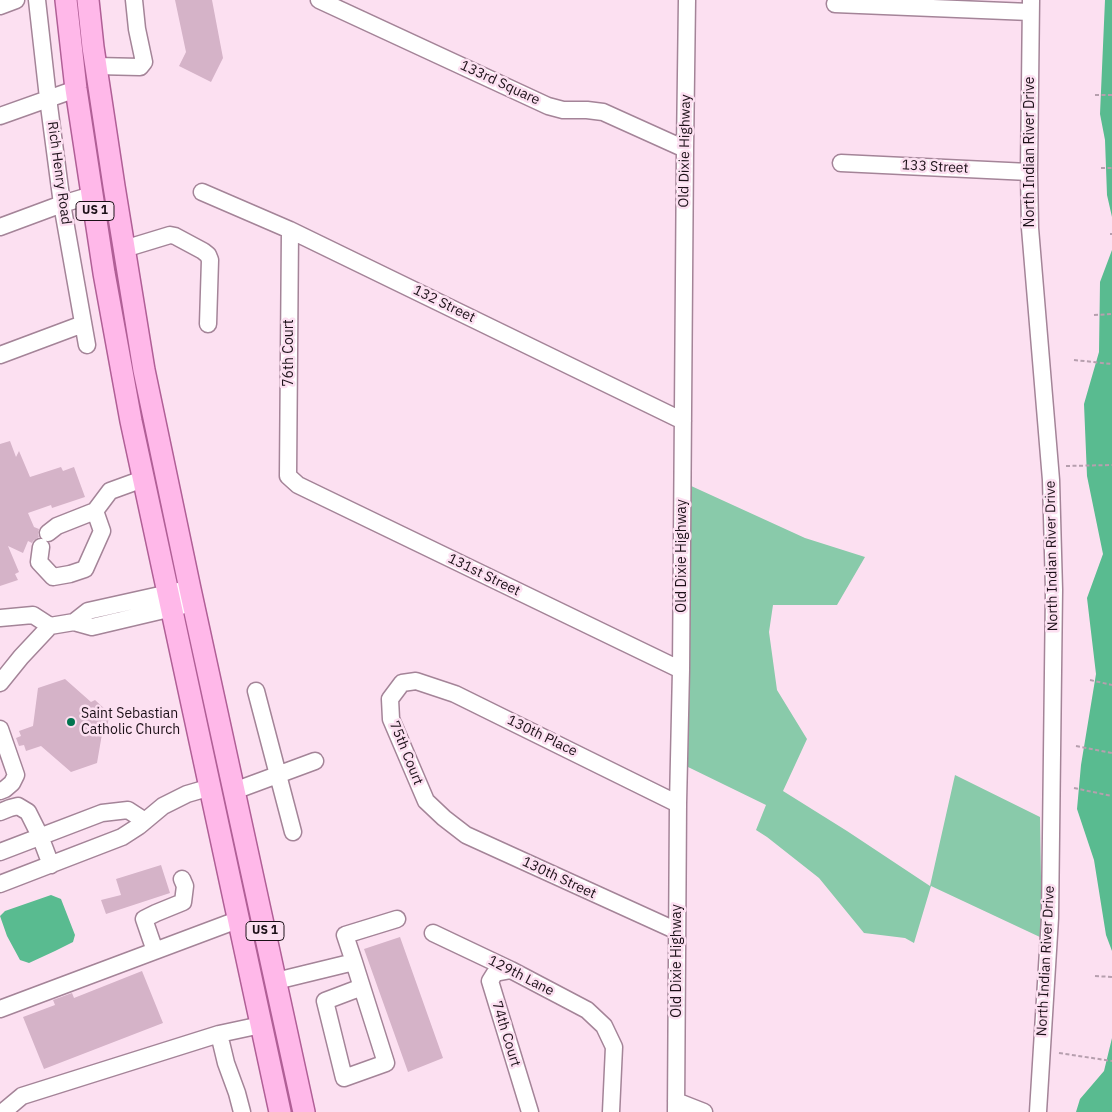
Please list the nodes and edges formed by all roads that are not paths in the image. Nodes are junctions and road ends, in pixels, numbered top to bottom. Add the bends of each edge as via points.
1 (16, 0) edge
2 (37, 0) edge
3 (66, 0) edge
4 (88, 0) edge
5 (134, 0) edge
6 (319, 0) edge
7 (687, 0) edge
8 (835, 4) dead end
9 (0, 6) edge
10 (1031, 6) edge
11 (96, 66) junction
12 (76, 89) junction
13 (48, 98) junction
14 (0, 116) edge
15 (684, 149) junction
16 (840, 163) dead end
17 (1029, 172) junction
18 (202, 192) dead end
19 (92, 195) junction
20 (62, 204) junction
21 (0, 227) edge
22 (290, 230) junction
23 (124, 250) junction
24 (84, 324) junction
25 (208, 324) dead end
26 (87, 345) dead end
27 (0, 355) edge
28 (683, 421) junction
29 (288, 476) joint
30 (143, 479) junction
31 (95, 511) junction
32 (191, 596) junction
33 (170, 601) junction
34 (0, 618) edge
35 (50, 626) junction
36 (681, 670) junction
37 (0, 683) edge
38 (402, 683) joint
39 (256, 691) dead end
40 (0, 729) edge
41 (315, 761) dead end
42 (278, 775) junction
43 (210, 787) junction
44 (0, 791) edge
45 (234, 791) junction
46 (678, 804) junction
47 (0, 812) edge
48 (444, 818) joint
49 (145, 821) junction
50 (293, 832) dead end
51 (40, 836) junction
52 (0, 852) edge
53 (51, 865) junction
54 (182, 879) dead end
55 (0, 884) edge
56 (240, 920) junction
57 (397, 920) dead end
58 (677, 932) junction
59 (433, 933) dead end
60 (155, 951) junction
61 (354, 962) junction
62 (511, 970) junction
63 (276, 981) junction
64 (362, 987) junction
65 (1, 1005) edge
66 (261, 1025) junction
67 (219, 1034) junction
68 (676, 1106) edge
69 (3, 1112) edge
70 (242, 1112) edge
71 (280, 1112) edge
72 (304, 1112) edge
73 (530, 1112) edge
74 (612, 1112) edge
75 (704, 1112) edge
76 (1038, 1112) edge

1 - 9 street
2 - 13 street, Rich Henry Road
3 - 12 main road, US 1
4 - 11 main road, US 1
5 - 11 street via 144,62 140,66
6 - 15 street, 133rd Square via 548,106 603,112
7 - 15 street, Old Dixie Highway
8 - 10 street
10 - 17 street, North Indian River Drive
11 - 23 main road, US 1
12 - 13 street
12 - 19 main road, US 1
13 - 14 street
13 - 20 street, Rich Henry Road
15 - 28 street, Old Dixie Highway
16 - 17 street, 133 Street
17 - 76 street, North Indian River Drive via 1030,228 1051,480 1054,590 1050,918
18 - 22 street, 132 Street
19 - 20 street
19 - 30 main road, US 1
20 - 21 street
20 - 24 street, Rich Henry Road
22 - 28 street, 132 Street
22 - 29 street, 76th Court
23 - 25 street via 170,235 208,255
23 - 32 main road, US 1 via 144,370
24 - 26 street, Rich Henry Road
24 - 27 street
28 - 36 street, Old Dixie Highway
29 - 36 street, 131st Street via 298,485
30 - 31 street via 110,491
30 - 33 main road, US 1
31 - 31 street via 57,526 44,540 38,562 52,576 84,568 102,531
32 - 33 street
32 - 45 main road, US 1
33 - 35 street via 92,628 74,622
33 - 43 main road, US 1
34 - 35 street via 33,614
35 - 37 street
36 - 46 street, Old Dixie Highway
38 - 46 street, 130th Place via 416,682 455,694
38 - 48 street, 75th Court via 390,699 391,719 426,801
39 - 42 street
40 - 44 street via 16,775 6,789
41 - 42 street
42 - 45 street
42 - 50 street
43 - 49 street via 163,806
43 - 56 main road, US 1
45 - 63 main road, US 1
46 - 58 street, Old Dixie Highway
47 - 51 street via 18,806 23,808
48 - 58 street, 130th Street via 466,835
49 - 51 street via 128,810 102,813
49 - 53 street via 122,838
51 - 52 street
51 - 53 street
53 - 55 street
54 - 60 street via 185,886 183,902 144,919
56 - 60 street
56 - 66 main road, US 1
57 - 61 street via 345,935
58 - 68 street, Old Dixie Highway
59 - 62 street, 129th Lane
60 - 65 street
61 - 63 street
61 - 64 street
62 - 73 street, 74th Court via 496,973 490,981
62 - 74 street, 129th Lane via 587,1010 604,1026 614,1047
63 - 72 main road, US 1
64 - 64 street via 386,1063 344,1078 325,1001
66 - 67 street
66 - 71 main road, US 1
67 - 69 street via 22,1096
67 - 70 street
68 - 75 street

